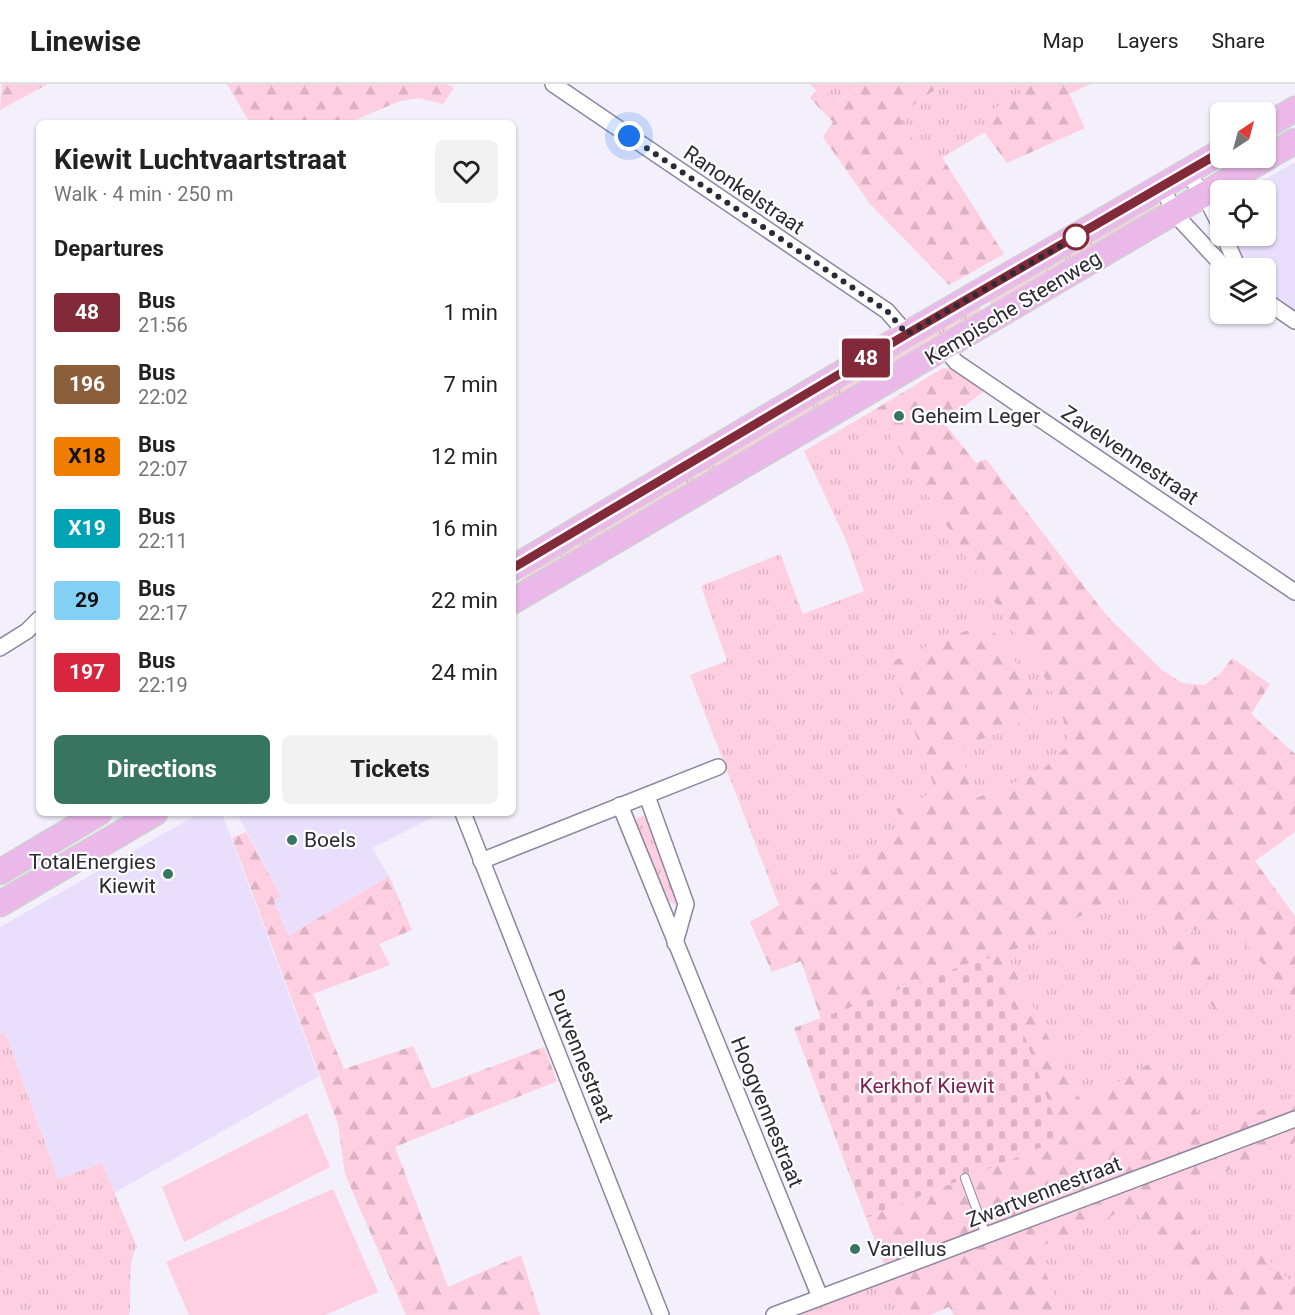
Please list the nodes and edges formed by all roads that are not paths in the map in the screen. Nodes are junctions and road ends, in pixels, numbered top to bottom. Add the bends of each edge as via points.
1 (553, 84) edge
2 (1295, 109) edge
3 (1276, 120) edge
4 (1295, 141) edge
5 (1210, 159) edge
6 (1186, 173) junction
7 (1163, 186) junction
8 (1204, 194) junction
9 (1210, 206) edge
10 (1173, 212) junction
11 (1216, 258) edge
12 (1276, 308) edge
13 (1295, 321) edge
14 (907, 334) junction
15 (945, 349) junction
16 (516, 566) edge
17 (1295, 592) edge
18 (516, 599) edge
19 (36, 622) edge
20 (0, 648) edge
21 (718, 767) dead end
22 (647, 796) junction
23 (620, 805) junction
24 (94, 816) edge
25 (150, 816) edge
26 (464, 816) edge
27 (481, 861) junction
28 (0, 872) edge
29 (0, 904) edge
30 (675, 943) junction
31 (1295, 1119) edge
32 (965, 1178) dead end
33 (986, 1237) junction
34 (820, 1297) junction
35 (661, 1315) edge
36 (774, 1315) edge

1 - 14 street, Ranonkelstraat via 887,311
2 - 3 main road
4 - 8 main road, Kempische Steenweg
5 - 6 main road, Kempische Steenweg
6 - 7 main road, Kempische Steenweg
6 - 8 street
7 - 10 street
7 - 14 main road, Kempische Steenweg
8 - 9 street
8 - 10 main road, Kempische Steenweg
10 - 11 street
10 - 15 main road, Kempische Steenweg
12 - 13 street
14 - 16 main road, Kempische Steenweg
15 - 17 street, Zavelvennestraat via 954,361
15 - 18 main road, Kempische Steenweg
19 - 20 street
21 - 22 street
22 - 23 street
22 - 30 street via 686,903
23 - 27 street
23 - 30 street, Hoogvennestraat
24 - 28 main road
25 - 29 main road
26 - 27 street, Putvennestraat
27 - 35 street, Putvennestraat
30 - 34 street, Hoogvennestraat
31 - 33 street, Zwartvennestraat
32 - 33 lane
33 - 34 street, Zwartvennestraat
34 - 36 street, Zwartvennestraat

